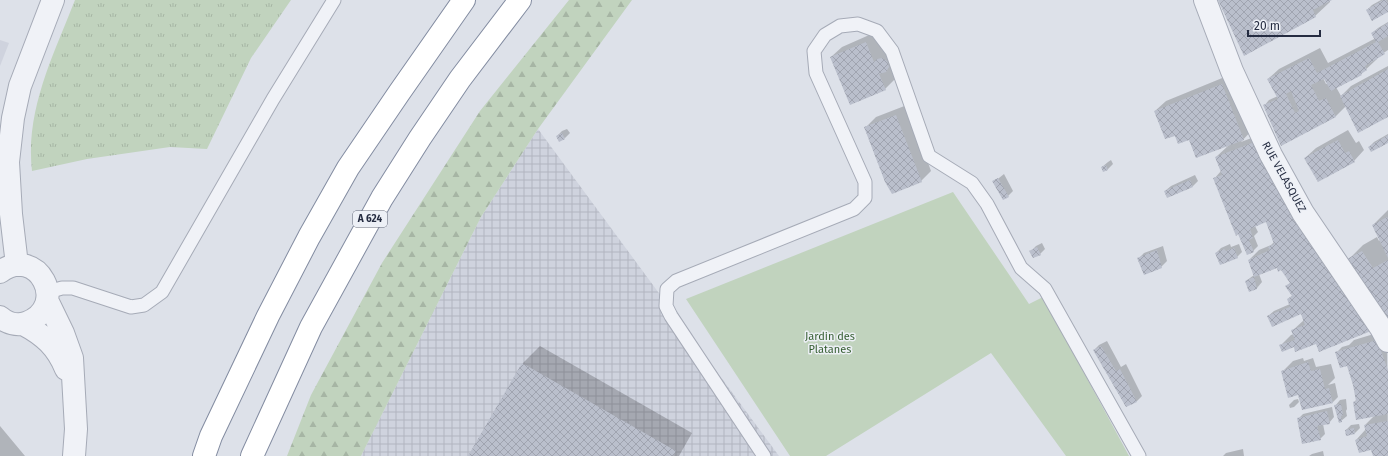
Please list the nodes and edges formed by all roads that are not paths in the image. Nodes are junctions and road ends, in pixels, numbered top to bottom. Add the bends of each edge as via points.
1 (52, 0) edge
2 (334, 0) edge
3 (464, 0) edge
4 (520, 0) edge
5 (1205, 0) edge
6 (8, 268) edge
7 (47, 296) junction
8 (7, 322) edge
9 (1388, 341) edge
10 (73, 389) junction
11 (74, 456) edge
12 (204, 456) edge
13 (252, 456) edge
14 (764, 456) edge
15 (1139, 456) edge

1 - 6 street via 20,86 13,118 8,162
2 - 7 lane via 273,99 162,292 144,305 131,307 73,288 62,288
3 - 12 highway via 348,168 268,316
4 - 13 highway, A 624 via 460,79 382,198 311,327
5 - 9 street, RUE VELASQUEZ via 1232,71 1271,155 1303,213
6 - 7 street via 24,265 37,272 46,284
7 - 8 street via 39,316 31,321
7 - 10 street via 72,358
8 - 10 street via 38,332 51,344 63,362
10 - 11 street via 76,429
14 - 15 lane via 671,316 666,306 667,289 676,281 854,209 865,198 865,182 816,74 814,51 825,35 840,26 858,24 877,31 892,51 929,156 972,183 987,204 1020,268 1045,289

